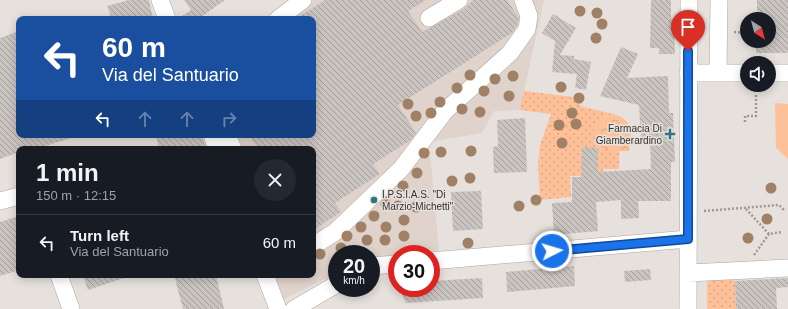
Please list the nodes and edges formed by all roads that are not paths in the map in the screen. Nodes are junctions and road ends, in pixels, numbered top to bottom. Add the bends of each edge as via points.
1 (160, 0) edge
2 (303, 0) edge
3 (522, 0) edge
4 (689, 0) edge
5 (719, 0) edge
6 (451, 2) edge
7 (166, 16) edge
8 (282, 16) edge
9 (429, 18) dead end
10 (688, 73) junction
11 (718, 73) junction
12 (740, 73) edge
13 (776, 73) edge
14 (788, 73) edge
15 (688, 239) junction
16 (316, 244) edge
17 (440, 260) edge
18 (788, 268) edge
19 (688, 273) junction
20 (60, 278) edge
21 (267, 278) edge
22 (328, 289) edge
23 (71, 309) edge
24 (278, 309) edge
25 (294, 309) edge
26 (688, 309) edge

1 - 7 street
2 - 8 street
3 - 16 street via 529,16 527,29 510,53 445,111 400,169 335,232
4 - 10 street
5 - 11 street
6 - 9 street
10 - 11 street
10 - 15 street
11 - 12 street
13 - 14 street
15 - 17 street
15 - 19 street
18 - 19 street
19 - 26 street
20 - 23 street
21 - 24 street
22 - 25 street

